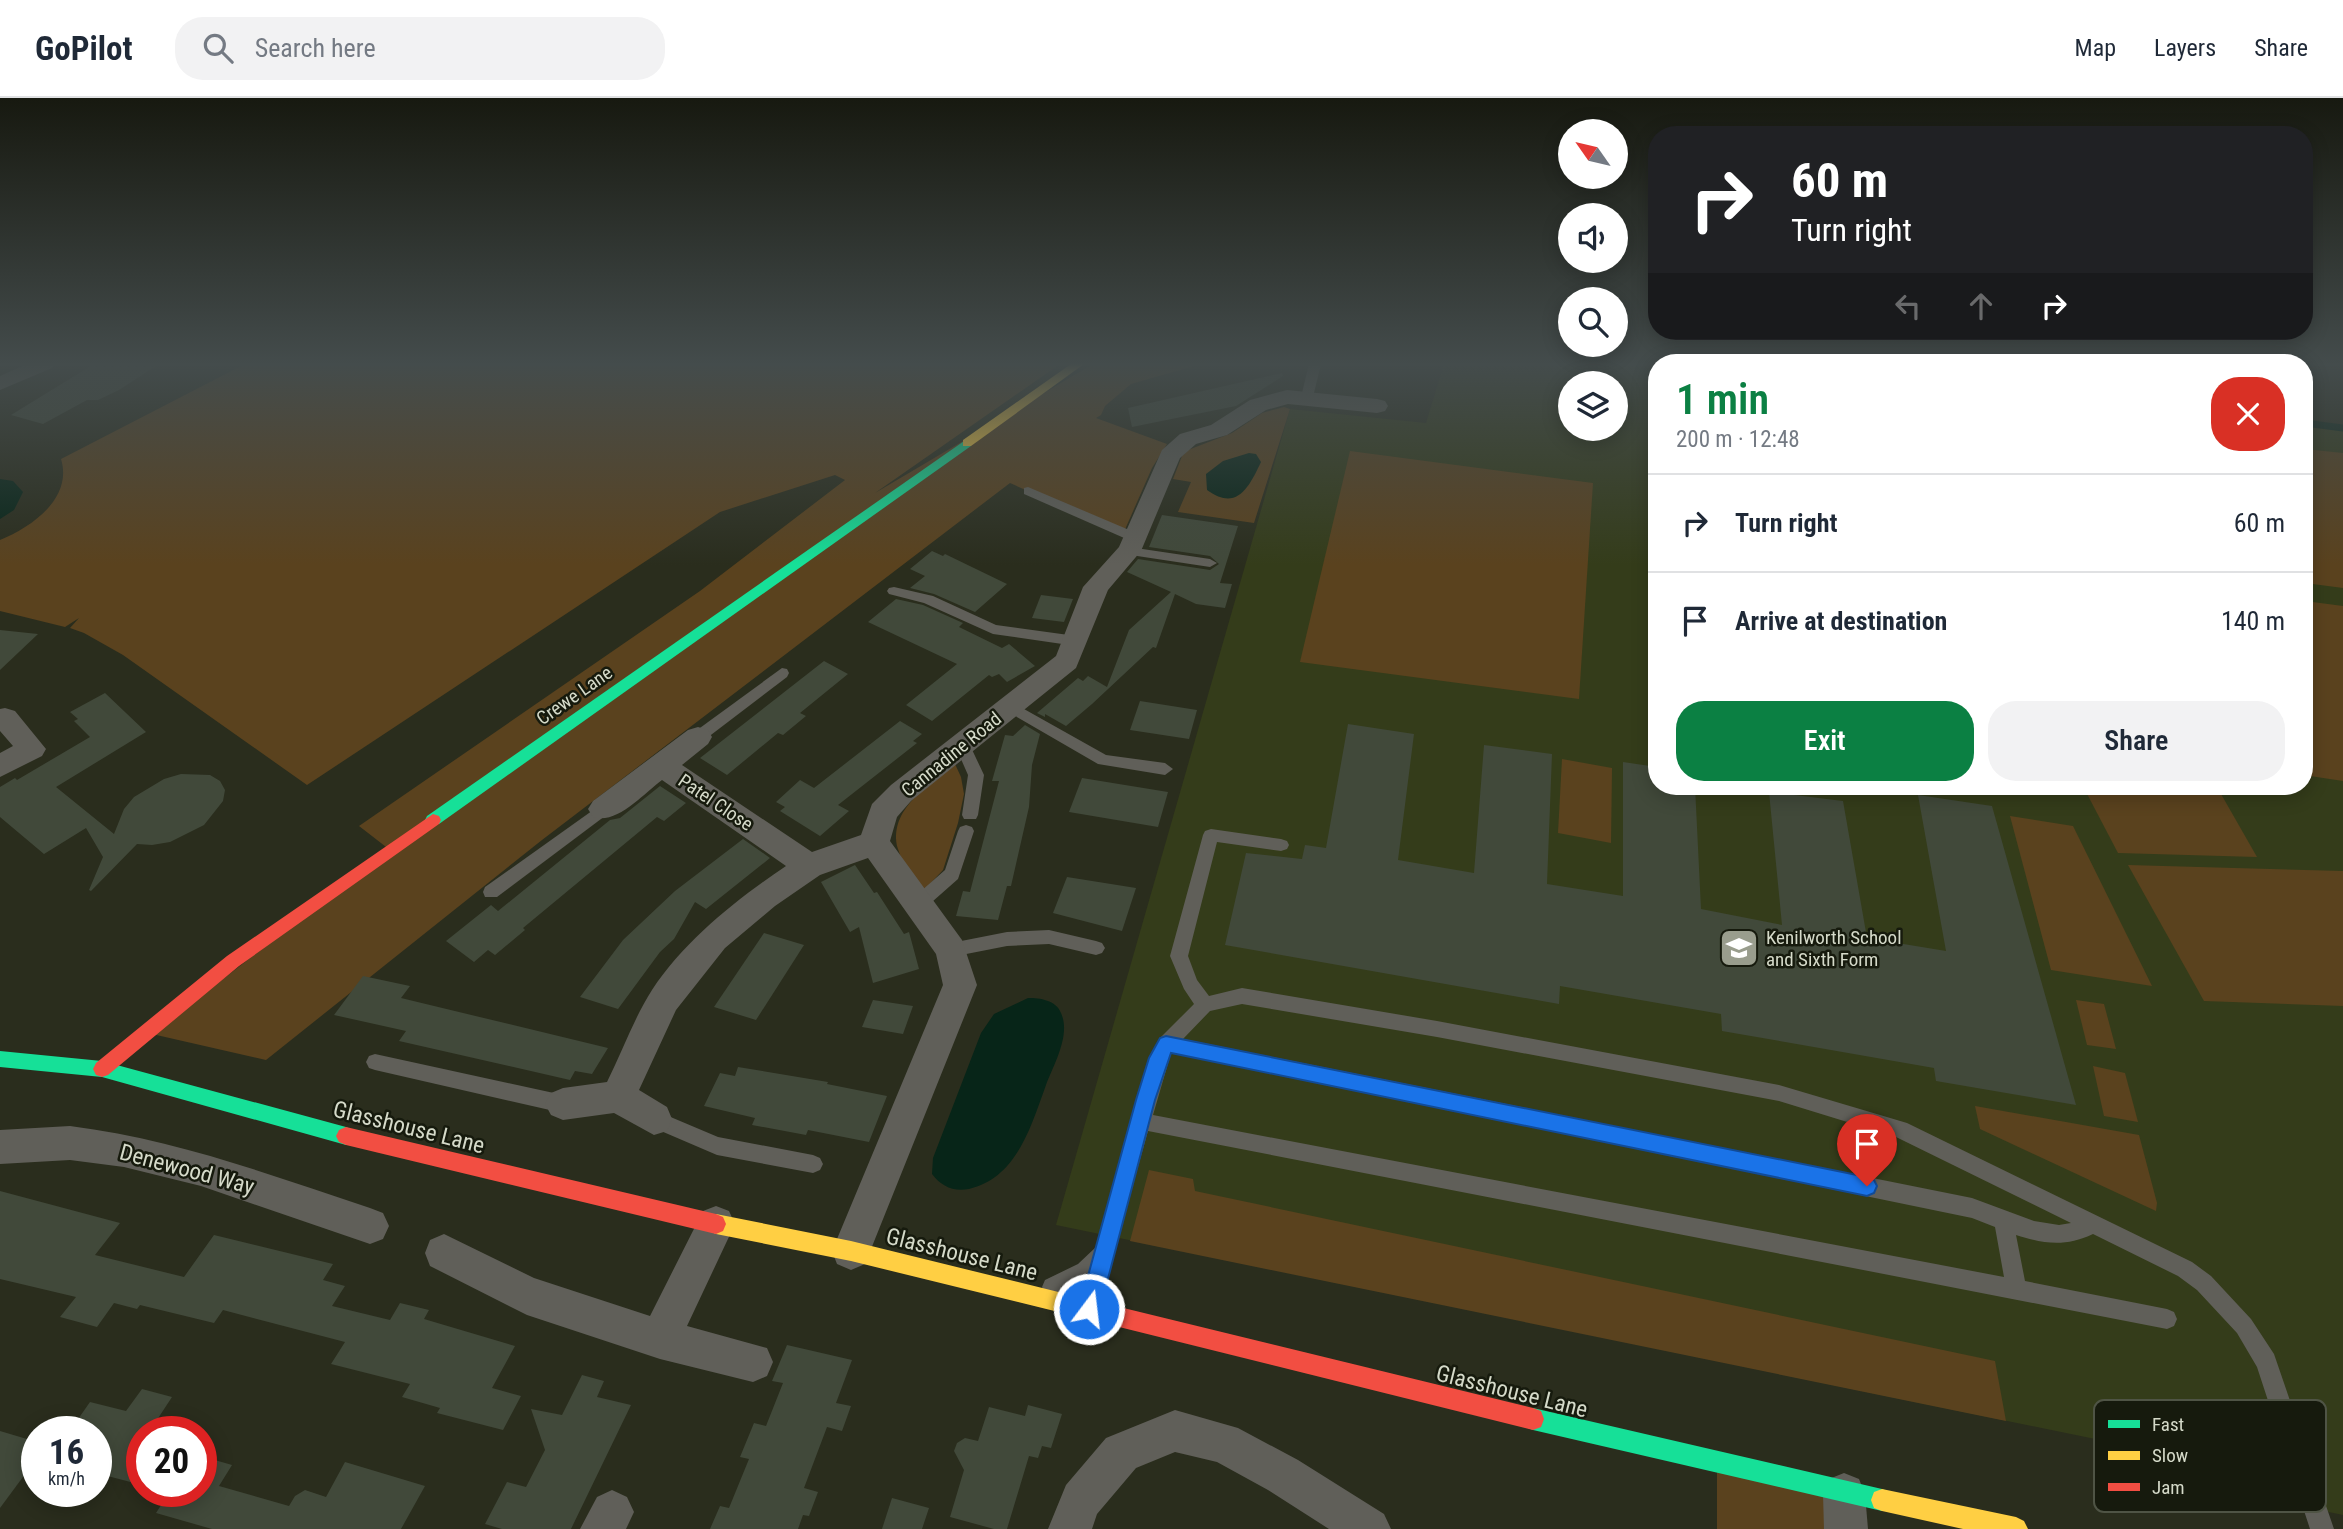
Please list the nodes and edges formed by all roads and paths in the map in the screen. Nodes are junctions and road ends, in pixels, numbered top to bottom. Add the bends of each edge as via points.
1 (984, 431) edge
2 (1217, 431) edge
3 (1028, 491) dead end
4 (1132, 545) junction
5 (1210, 563) dead end
6 (894, 591) dead end
7 (1076, 641) junction
8 (782, 673) dead end
9 (1010, 706) junction
10 (5, 718) dead end
11 (698, 737) joint
12 (962, 743) junction
13 (661, 765) junction
14 (0, 766) edge
15 (1165, 769) dead end
16 (603, 809) joint
17 (874, 843) junction
18 (1281, 845) dead end
19 (809, 866) junction
20 (491, 892) dead end
21 (918, 904) junction
22 (1096, 948) dead end
23 (951, 950) junction
24 (1205, 1005) junction
25 (1166, 1044) junction
26 (0, 1059) edge
27 (375, 1062) dead end
28 (102, 1069) junction
29 (618, 1096) junction
30 (562, 1104) joint
31 (654, 1119) joint
32 (1139, 1121) junction
33 (0, 1147) edge
34 (813, 1164) dead end
35 (2004, 1221) junction
36 (2094, 1223) junction
37 (716, 1224) junction
38 (370, 1226) dead end
39 (851, 1251) junction
40 (1104, 1252) junction
41 (444, 1253) dead end
42 (2016, 1289) junction
43 (1026, 1293) junction
44 (1089, 1309) junction
45 (2167, 1318) dead end
46 (660, 1339) junction
47 (753, 1362) dead end
48 (2278, 1400) edge
49 (1845, 1511) edge
50 (2316, 1512) edge
51 (1070, 1529) edge
52 (1369, 1529) edge
53 (2016, 1529) edge
54 (2322, 1529) edge

1 - 28 street, Crewe Lane via 233,961
2 - 4 street, Cannadine Road via 1181,443 1170,455
3 - 4 lane
4 - 5 lane
4 - 7 street, Cannadine Road via 1096,587
6 - 7 lane via 928,599 993,629
7 - 9 street, Cannadine Road via 1067,661
8 - 11 lane
9 - 12 street, Cannadine Road
9 - 15 lane via 1103,760
10 - 14 street via 32,749
11 - 13 street, Patel Close
12 - 17 street, Cannadine Road via 883,812
12 - 21 lane via 976,775 968,823 952,874
13 - 16 street
13 - 19 street, Patel Close
16 - 20 lane
17 - 19 street
17 - 21 street
18 - 24 lane via 1211,835 1179,956
19 - 29 street via 713,939 664,1000
21 - 23 street
22 - 23 lane via 1049,937 1007,939
23 - 39 street via 960,985
24 - 25 lane
24 - 36 lane via 1242,996 1779,1093 1900,1129
25 - 32 lane
25 - 35 lane via 1972,1208
26 - 28 street, Glasshouse Lane
27 - 30 lane
28 - 37 street, Glasshouse Lane via 340,1134
29 - 30 street
29 - 31 street
31 - 34 lane via 717,1146
32 - 40 lane
32 - 42 lane
33 - 38 street, Denewood Way via 70,1143 124,1150 201,1169
35 - 36 lane via 2067,1235
35 - 42 lane
36 - 48 lane via 2204,1283 2244,1326 2266,1363
37 - 39 street, Glasshouse Lane
37 - 46 street
39 - 43 street, Glasshouse Lane
40 - 43 lane via 1074,1278
40 - 44 lane
41 - 46 street via 527,1295
42 - 45 lane
43 - 44 street, Glasshouse Lane
44 - 49 street, Glasshouse Lane via 1659,1451
46 - 47 street
49 - 53 street, Glasshouse Lane
50 - 54 lane
51 - 52 street via 1081,1500 1121,1453 1175,1431 1223,1443

